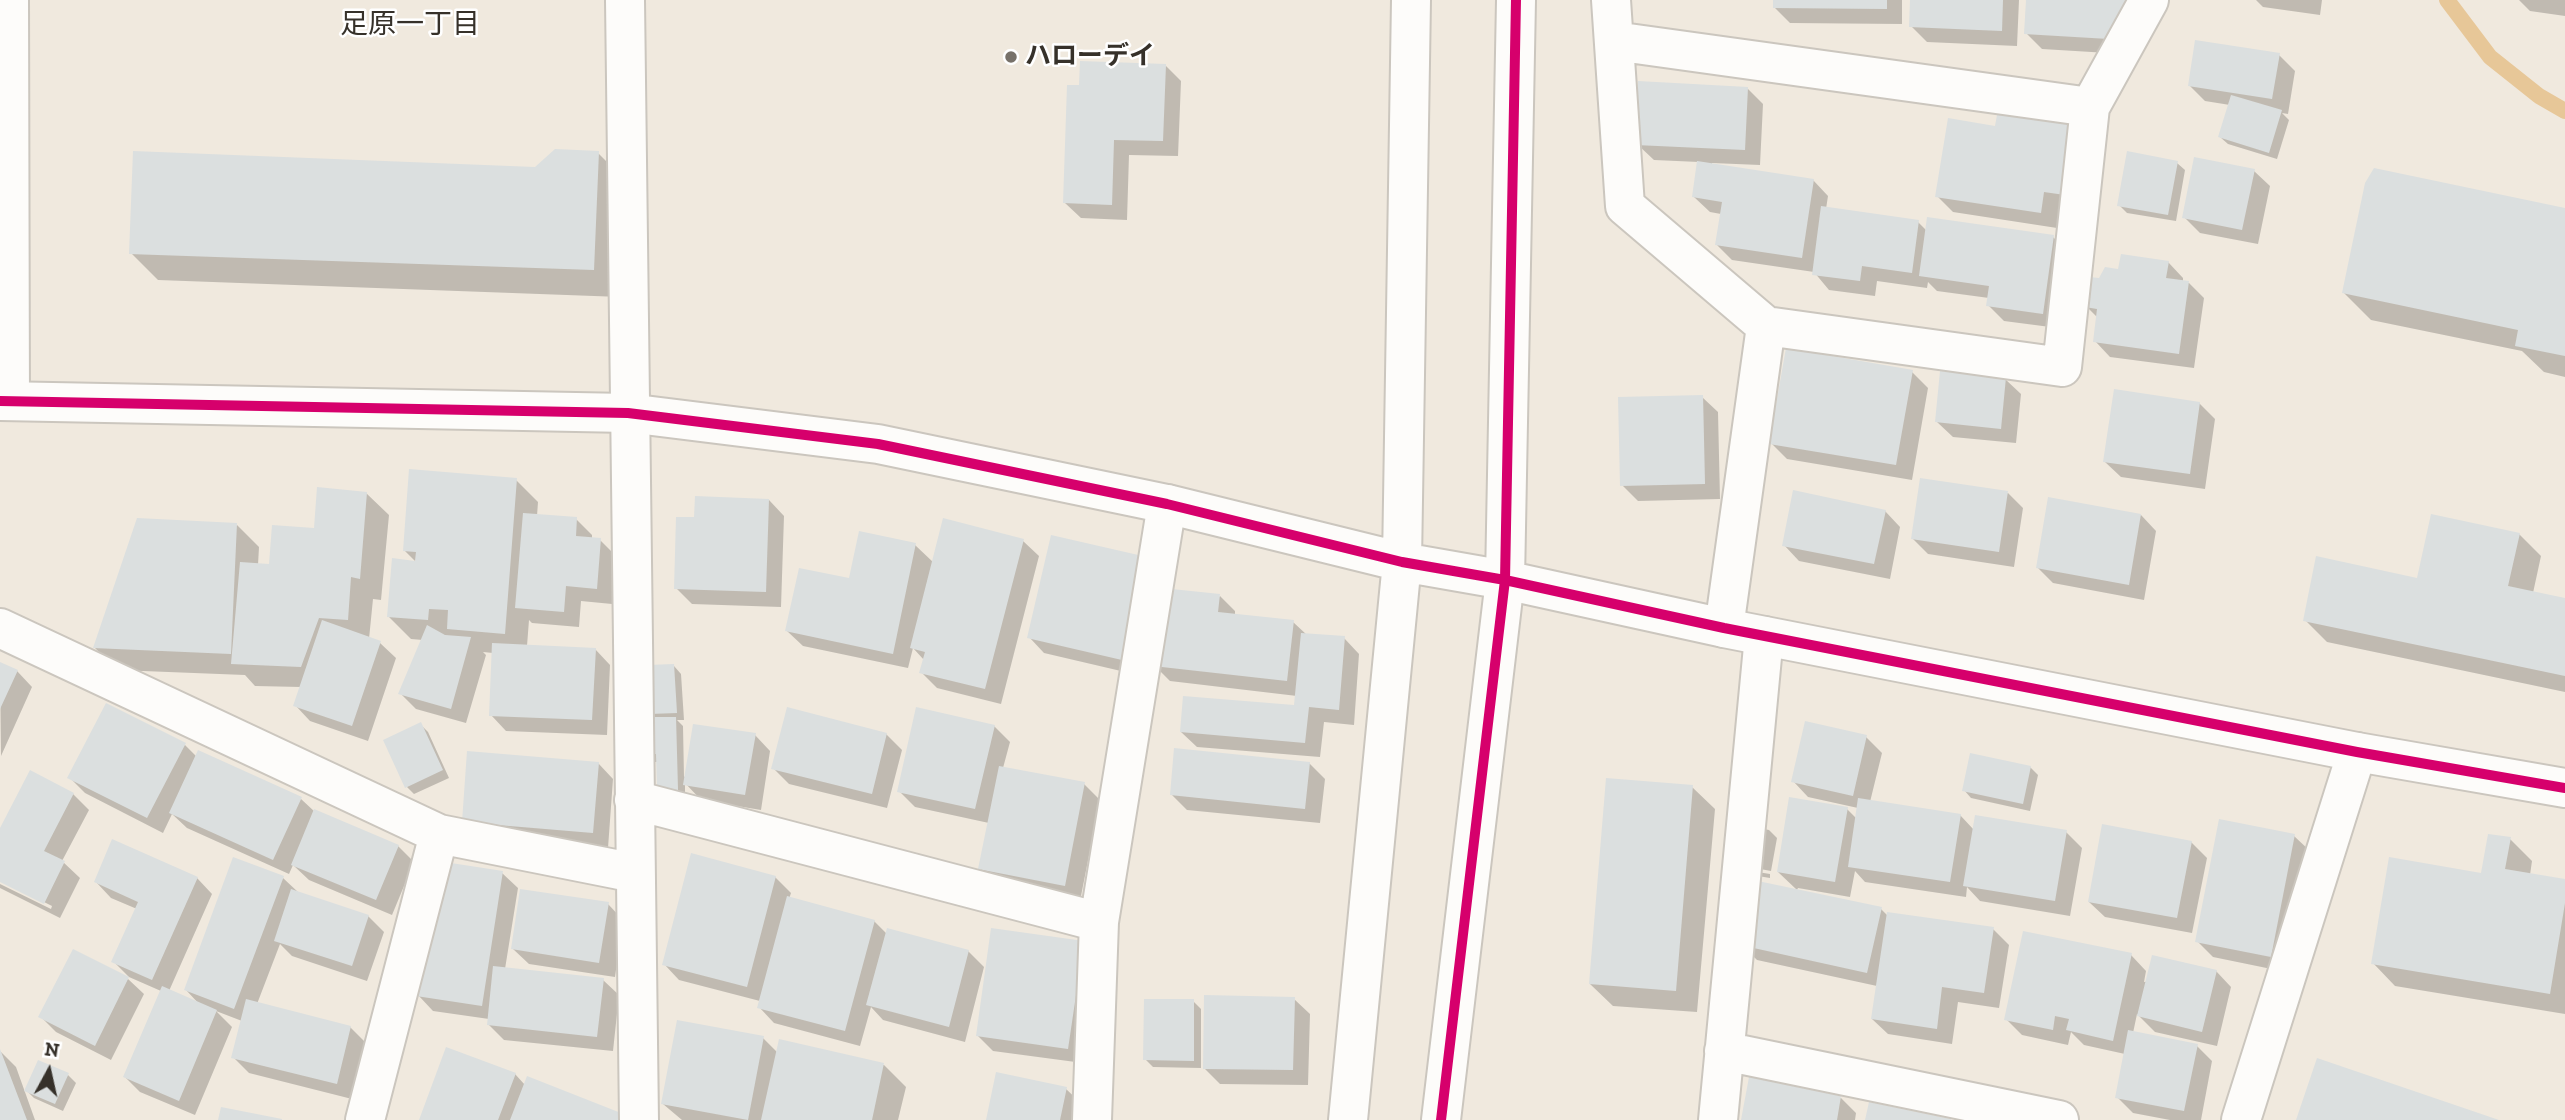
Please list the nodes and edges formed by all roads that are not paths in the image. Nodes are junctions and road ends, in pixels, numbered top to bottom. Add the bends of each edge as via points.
1 (9, 0) edge
2 (625, 0) edge
3 (1411, 0) edge
4 (1516, 0) edge
5 (1611, 0) edge
6 (2149, 0) edge
7 (1614, 41) junction
8 (2090, 107) junction
9 (1766, 326) junction
10 (5, 401) edge
11 (628, 413) junction
12 (1167, 504) junction
13 (1402, 562) junction
14 (1506, 580) junction
15 (0, 628) edge
16 (1724, 628) junction
17 (1764, 636) junction
18 (2357, 752) junction
19 (2565, 788) edge
20 (634, 800) junction
21 (439, 834) junction
22 (635, 873) junction
23 (1099, 922) junction
24 (1724, 1051) junction
25 (365, 1120) edge
26 (639, 1120) edge
27 (1092, 1120) edge
28 (1348, 1120) edge
29 (1441, 1120) edge
30 (1718, 1120) edge
31 (2059, 1120) edge
32 (2241, 1120) edge

1 - 10 street
2 - 11 street
3 - 13 street
4 - 14 street
5 - 7 street
6 - 8 street
7 - 8 street
7 - 9 street via 1625,206
8 - 9 street via 2062,368
9 - 16 street
10 - 11 street
11 - 12 street via 878,444
11 - 20 street
12 - 13 street
12 - 23 street
13 - 14 street
13 - 28 street
14 - 16 street
14 - 29 street
15 - 21 street
16 - 17 street
17 - 18 street
17 - 24 street
18 - 19 street
18 - 32 street
20 - 22 street
20 - 23 street
21 - 22 street
21 - 25 street
22 - 26 street
23 - 27 street
24 - 30 street
24 - 31 street

